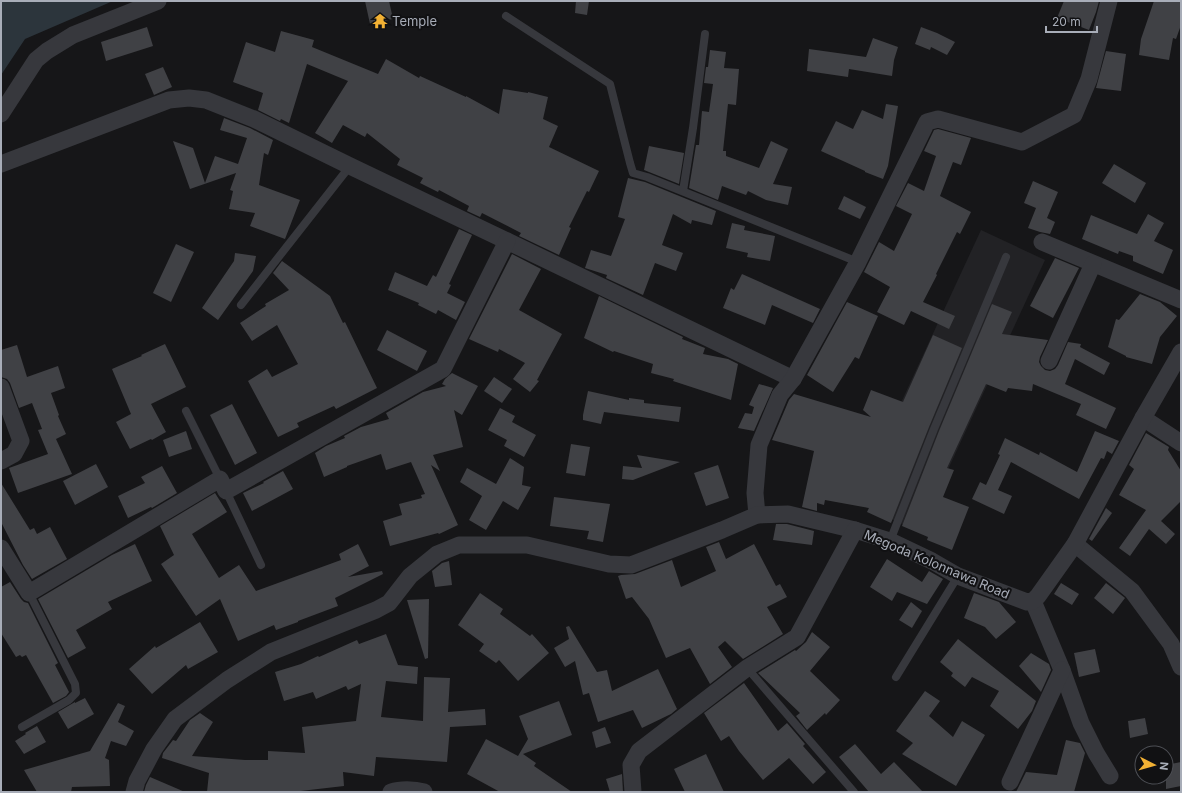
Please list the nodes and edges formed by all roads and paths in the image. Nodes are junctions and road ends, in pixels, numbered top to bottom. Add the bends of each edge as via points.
1 (158, 1) edge
2 (1109, 1) edge
3 (506, 16) dead end
4 (705, 34) dead end
5 (1, 114) edge
6 (1, 164) edge
7 (350, 166) junction
8 (683, 191) junction
9 (507, 241) junction
10 (1042, 242) dead end
11 (1006, 257) dead end
12 (858, 262) junction
13 (1093, 264) junction
14 (1181, 300) edge
15 (241, 305) dead end
16 (1181, 352) edge
17 (1050, 361) dead end
18 (793, 379) junction
19 (1, 387) edge
20 (186, 412) dead end
21 (1143, 418) junction
22 (1181, 443) edge
23 (1, 461) edge
24 (223, 485) junction
25 (757, 515) junction
26 (855, 530) junction
27 (890, 541) junction
28 (1075, 544) junction
29 (1, 548) edge
30 (261, 565) dead end
31 (958, 576) junction
32 (29, 593) junction
33 (1033, 601) junction
34 (1181, 667) edge
35 (747, 668) junction
36 (1062, 670) junction
37 (896, 677) dead end
38 (22, 727) dead end
39 (1110, 776) dead end
40 (1010, 782) dead end
41 (134, 792) edge
42 (391, 792) edge
43 (424, 792) edge
44 (633, 792) edge
45 (854, 792) edge

1 - 5 street via 73,35 47,51 36,60
2 - 12 street via 1089,79 1074,115 1022,142 938,118 927,122
3 - 8 lane via 610,84 633,173
4 - 8 lane
6 - 7 street via 168,100 189,98 206,100 254,119
7 - 9 street
7 - 15 lane
8 - 12 lane
9 - 18 street
9 - 24 street via 443,369
10 - 13 street
11 - 27 lane
12 - 18 street
13 - 14 street
13 - 17 street
16 - 21 street
18 - 25 street via 780,395 759,445 755,492
19 - 23 street via 21,441 14,454
20 - 24 lane
21 - 22 street
21 - 28 street
24 - 30 lane
24 - 32 street
25 - 26 street, Megoda Kolonnawa Road via 788,514
25 - 41 street, Megoda Kolonnawa Road via 631,565 609,564 526,545 459,545 437,554 410,576 389,603 271,652 227,680 175,719 154,749
26 - 27 street, Megoda Kolonnawa Road
26 - 35 street via 797,637
27 - 31 street, Megoda Kolonnawa Road
28 - 33 street
28 - 34 street via 1132,591 1171,644
29 - 32 street
31 - 33 street, Megoda Kolonnawa Road via 1027,602
31 - 37 lane
32 - 38 lane via 75,684 76,693 69,700
33 - 36 street
35 - 44 street via 639,751 631,765
35 - 45 lane
36 - 39 street via 1081,723
36 - 40 street
42 - 43 street

